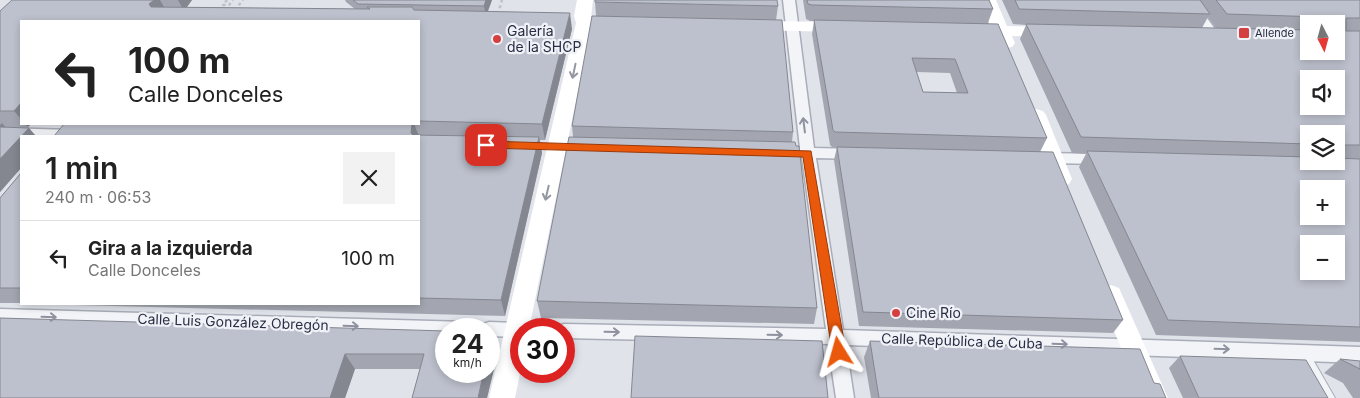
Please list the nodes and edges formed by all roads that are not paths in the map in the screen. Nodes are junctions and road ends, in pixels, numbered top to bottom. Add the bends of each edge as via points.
1 (585, 0) edge
2 (789, 0) edge
3 (988, 0) edge
4 (1188, 0) edge
5 (580, 23) junction
6 (634, 24) edge
7 (742, 26) edge
8 (792, 26) junction
9 (862, 28) edge
10 (951, 30) edge
11 (1001, 31) junction
12 (1069, 32) edge
13 (1195, 35) edge
14 (1214, 36) junction
15 (1233, 36) edge
16 (1012, 58) edge
17 (1027, 94) edge
18 (0, 133) edge
19 (45, 135) edge
20 (768, 152) edge
21 (808, 153) junction
22 (867, 154) edge
23 (1044, 158) junction
24 (1123, 160) edge
25 (1069, 194) edge
26 (1103, 275) edge
27 (0, 316) edge
28 (521, 318) edge
29 (435, 328) edge
30 (575, 331) edge
31 (837, 337) junction
32 (1133, 346) junction
33 (1304, 352) junction
34 (1360, 355) edge
35 (510, 366) edge
36 (502, 398) edge
37 (845, 398) edge
38 (1155, 398) edge
39 (1330, 398) edge

1 - 5 street
2 - 8 street
3 - 11 street
4 - 14 street
5 - 6 street
5 -> 28 street
7 - 8 street
8 - 9 street
21 -> 8 street
10 - 11 street
11 - 12 street
11 - 16 street
13 - 14 street
14 - 15 street
17 - 23 street
18 - 19 street
20 - 21 street
21 - 22 street
21 - 31 street
23 - 24 street
23 - 25 street
26 - 32 street
27 -> 29 street, Calle Luis González Obregón
30 -> 31 street, Calle República de Cuba
31 -> 32 street, Calle República de Cuba
31 - 37 street
32 -> 33 street, Calle República de Cuba
32 - 38 street
33 - 34 street, Calle República de Cuba
33 - 39 lane
35 - 36 street

